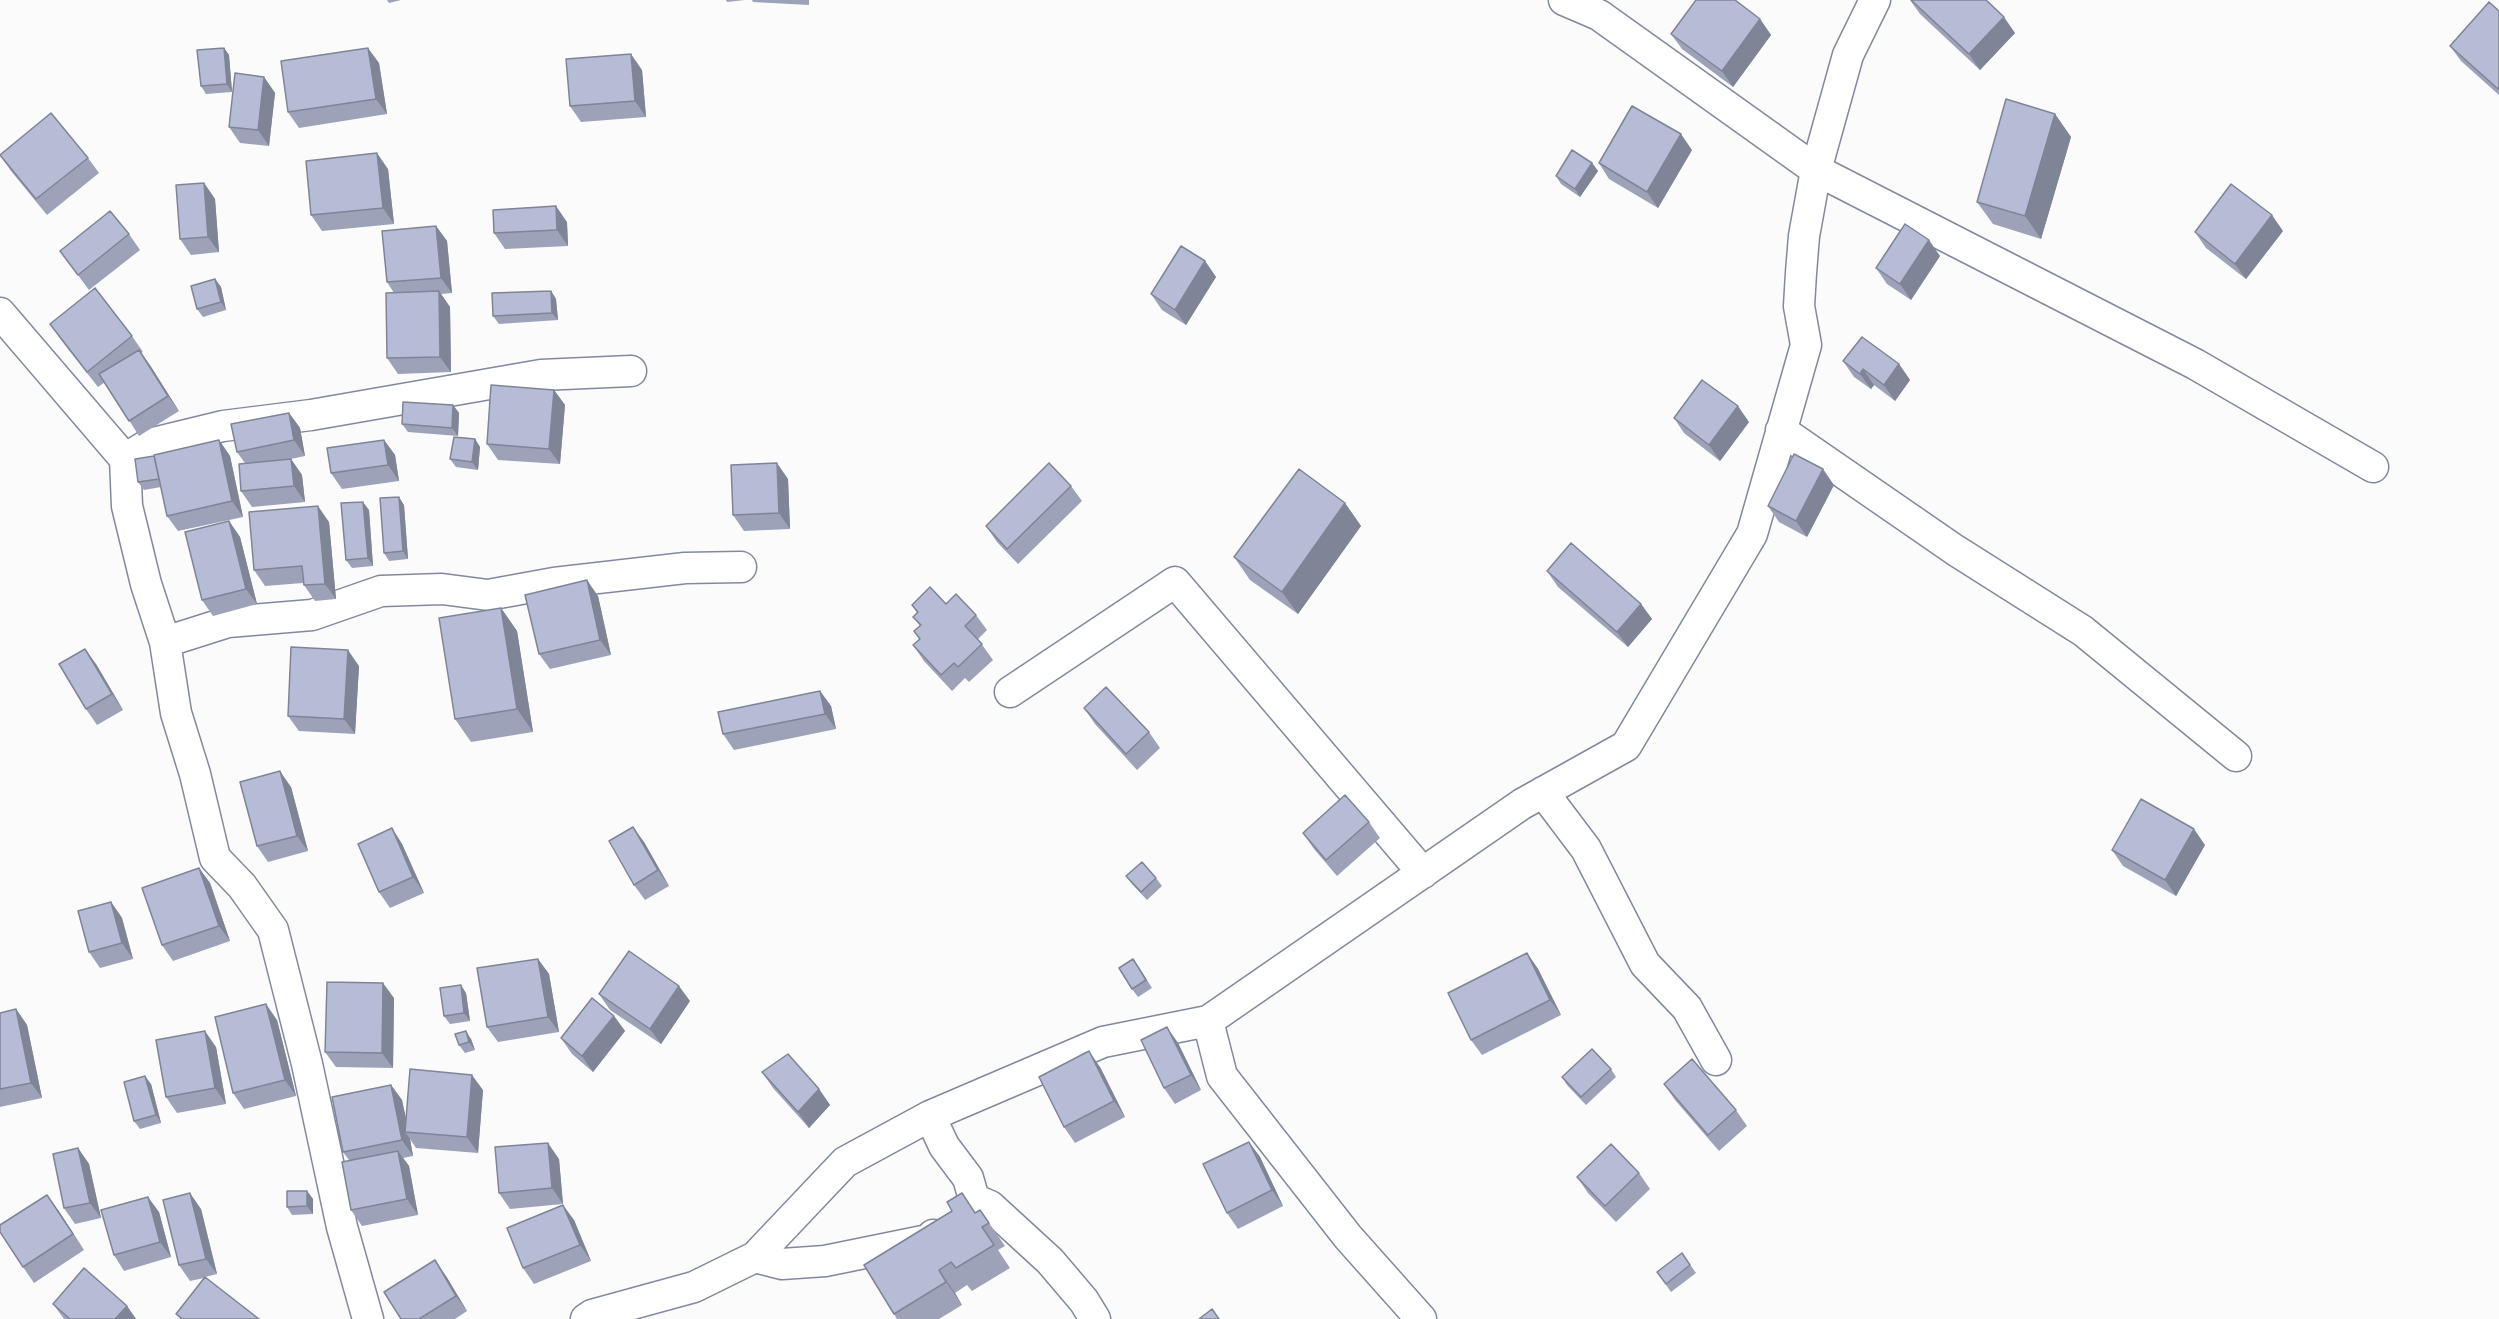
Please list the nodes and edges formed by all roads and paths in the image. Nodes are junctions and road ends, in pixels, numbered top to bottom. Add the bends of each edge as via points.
1 (1564, 0) edge
2 (1875, 0) edge
3 (1816, 170) junction
4 (0, 313) edge
5 (631, 370) dead end
6 (1782, 430) junction
7 (126, 459) junction
8 (2373, 467) dead end
9 (741, 567) dead end
10 (165, 642) junction
11 (1010, 692) dead end
12 (2236, 756) dead end
13 (1543, 792) junction
14 (1423, 873) junction
15 (1208, 1021) junction
16 (1716, 1060) dead end
17 (930, 1116) junction
18 (974, 1199) junction
19 (755, 1257) junction
20 (648, 1311) edge
21 (369, 1319) edge
22 (586, 1319) edge
23 (1095, 1319) edge
24 (1421, 1319) edge

1 - 3 street via 1599,15
2 - 3 street via 1848,54
3 - 6 street via 1804,236 1799,306 1806,345
3 - 8 street via 2194,364
4 - 7 street
5 - 7 street via 541,375 311,415 223,426 149,444
6 - 12 street via 1955,550 2083,631
6 - 13 street via 1752,534 1626,746
7 - 10 street via 128,506 146,584
9 - 10 street via 685,568 488,595 442,589 381,591 312,615 228,622
10 - 21 street via 176,712 215,858 242,886 273,930 342,1227
11 - 14 street via 1175,582
13 - 14 street
13 - 16 street via 1586,849 1645,964 1687,1008
14 - 15 street
15 - 17 street via 1103,1042
15 - 24 street via 1222,1076 1348,1237
17 - 18 street via 944,1146 968,1178
17 - 19 street via 845,1162
18 - 19 street via 928,1239 825,1261 782,1264
18 - 23 street via 990,1206 1050,1261
19 - 20 street
20 - 22 street

